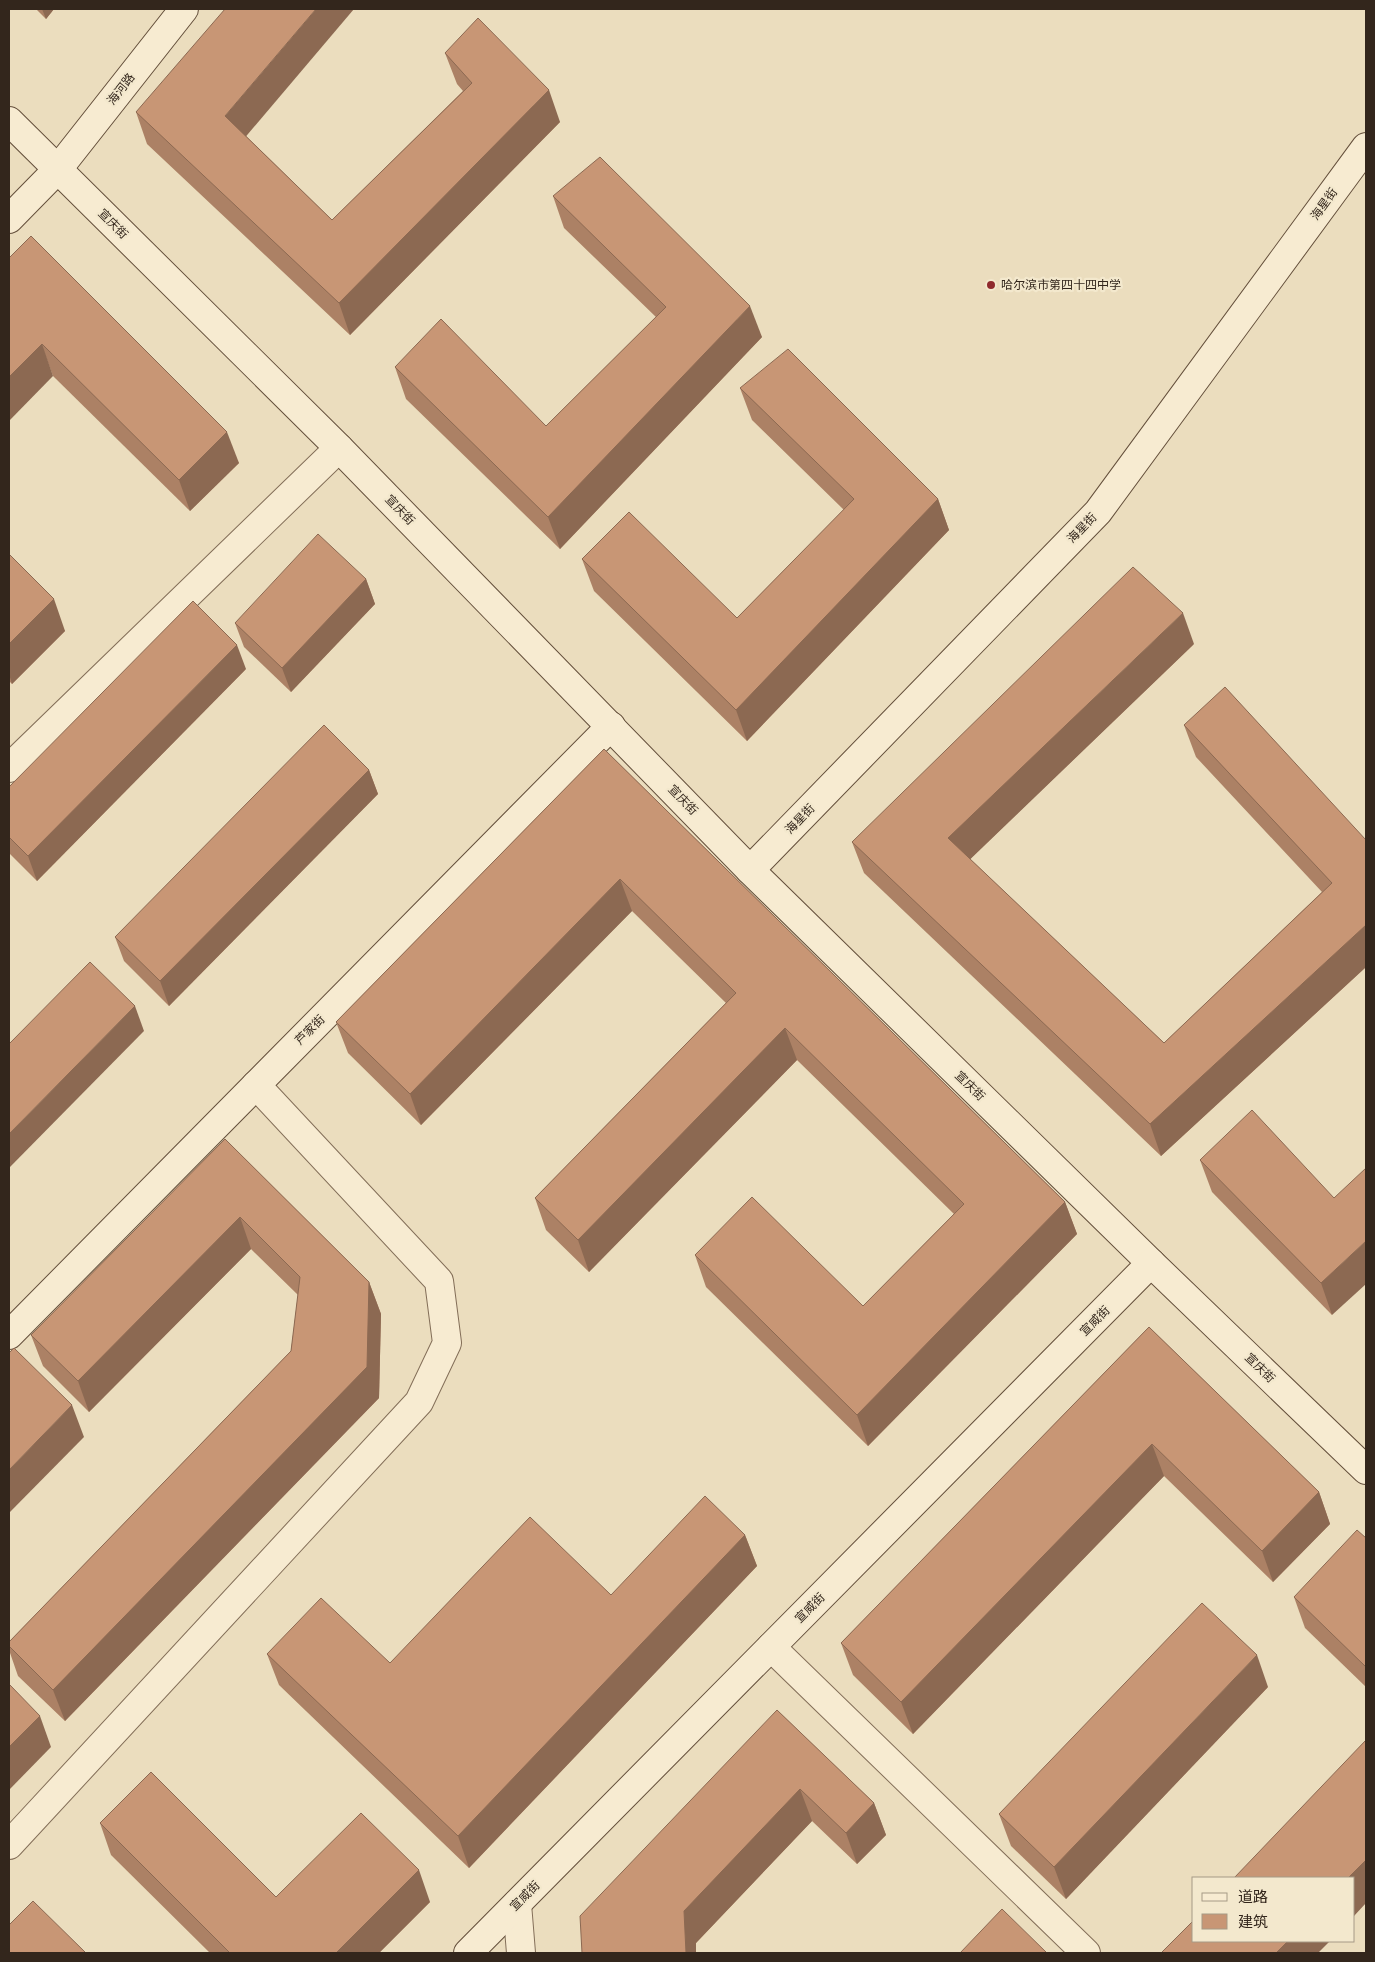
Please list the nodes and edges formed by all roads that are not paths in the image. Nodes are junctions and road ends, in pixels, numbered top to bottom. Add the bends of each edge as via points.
1 (184, 9) edge
2 (9, 121) edge
3 (1366, 146) edge
4 (58, 169) junction
5 (9, 219) edge
6 (339, 448) junction
7 (611, 726) junction
8 (9, 768) edge
9 (750, 870) junction
10 (256, 1085) junction
11 (1151, 1263) junction
12 (10, 1331) edge
13 (1366, 1470) edge
14 (771, 1648) junction
15 (9, 1845) edge
16 (517, 1904) junction
17 (468, 1953) edge
18 (521, 1953) edge
19 (1086, 1953) edge

1 - 4 street, 海河路
2 - 4 street, 宣庆街
3 - 9 street, 海星街 via 1098,512
4 - 5 street, 海河路
4 - 6 street, 宣庆街
6 - 7 street, 宣庆街
6 - 8 street
7 - 9 street, 宣庆街
7 - 10 street, 芦家街
9 - 11 street, 宣庆街
10 - 12 street, 芦家街
10 - 15 street via 439,1282 448,1343 420,1402
11 - 13 street, 宣庆街
11 - 14 street, 宣威街
14 - 16 street, 宣威街
14 - 19 street
16 - 17 street, 宣威街
16 - 18 street

